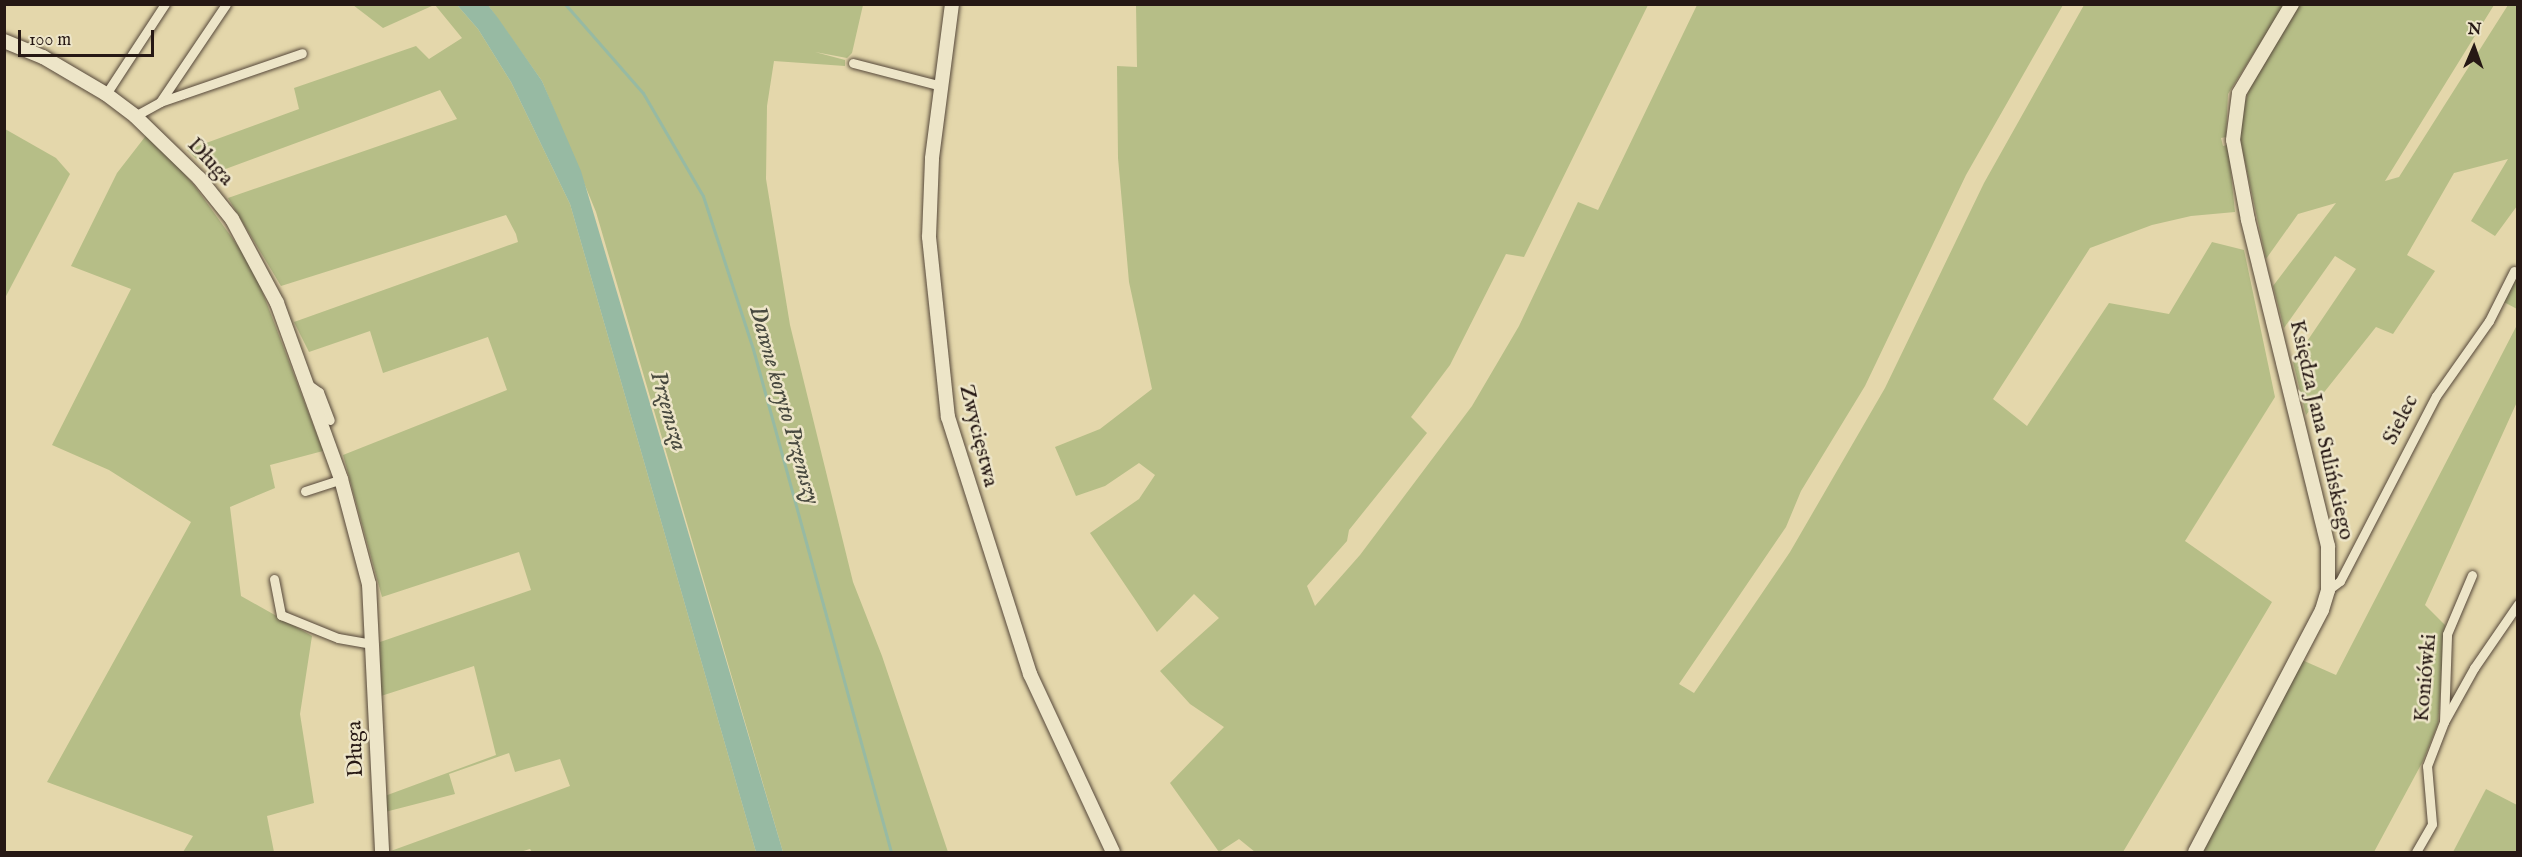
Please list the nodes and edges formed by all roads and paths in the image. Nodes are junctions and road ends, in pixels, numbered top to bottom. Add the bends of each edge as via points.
1 (165, 4) edge
2 (226, 4) edge
3 (952, 4) edge
4 (2292, 4) edge
5 (4, 41) edge
6 (302, 53) dead end
7 (853, 63) dead end
8 (942, 86) junction
9 (106, 94) junction
10 (160, 102) junction
11 (135, 116) junction
12 (2514, 271) dead end
13 (306, 383) junction
14 (330, 420) dead end
15 (340, 478) junction
16 (305, 491) dead end
17 (2472, 575) dead end
18 (274, 579) dead end
19 (2328, 590) junction
20 (2517, 604) edge
21 (373, 644) junction
22 (2444, 722) junction
23 (382, 852) edge
24 (1113, 852) edge
25 (2195, 852) edge
26 (2416, 852) edge

1 - 9 street
2 - 10 street
3 - 8 street, Zwycięstwa
4 - 19 street, Księdza Jana Sulińskiego via 2239,93 2233,140 2248,220 2328,546
5 - 9 street, Długa via 43,57
6 - 10 street
7 - 8 street
8 - 24 street, Zwycięstwa via 932,159 929,237 936,336 948,417 1030,674
9 - 11 street, Długa
10 - 11 street
11 - 13 street, Długa via 199,178 232,219 277,303
12 - 19 street, Sielec via 2489,321 2436,396 2340,580
13 - 14 street, Długa via 319,392
13 - 15 street, Długa
15 - 16 street
15 - 21 street, Długa via 369,584
17 - 22 street, Koniówki via 2447,634
18 - 21 street via 281,615 338,638
19 - 25 street, Księdza Jana Sulińskiego via 2322,610
20 - 22 street
21 - 23 street, Długa
22 - 26 street, Koniówki via 2427,766 2432,824

